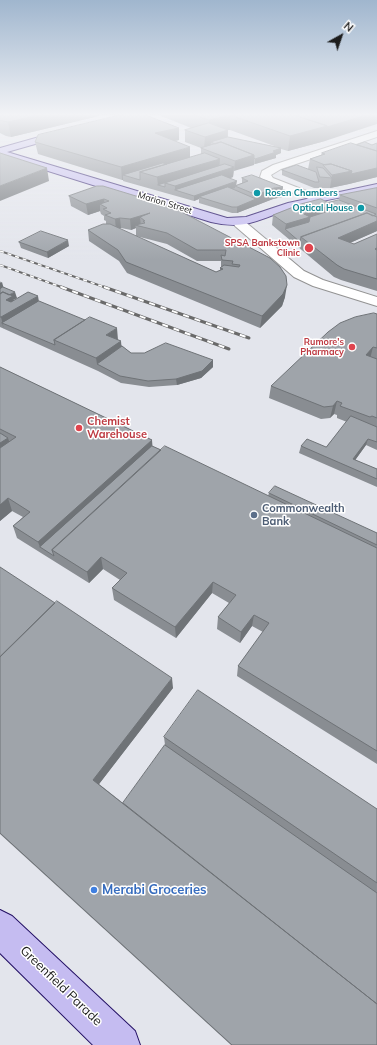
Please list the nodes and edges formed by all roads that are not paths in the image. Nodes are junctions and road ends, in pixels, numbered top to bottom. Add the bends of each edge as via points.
1 (35, 163) edge
2 (287, 163) edge
3 (377, 187) edge
4 (318, 199) junction
5 (239, 222) junction
6 (377, 302) edge
7 (0, 928) edge
8 (121, 1045) edge

1 - 5 street, Marion Street via 215,219
2 - 4 street via 266,173 266,177
3 - 4 street
4 - 5 street
5 - 6 street via 299,274 318,283
7 - 8 street, Greenfield Parade

